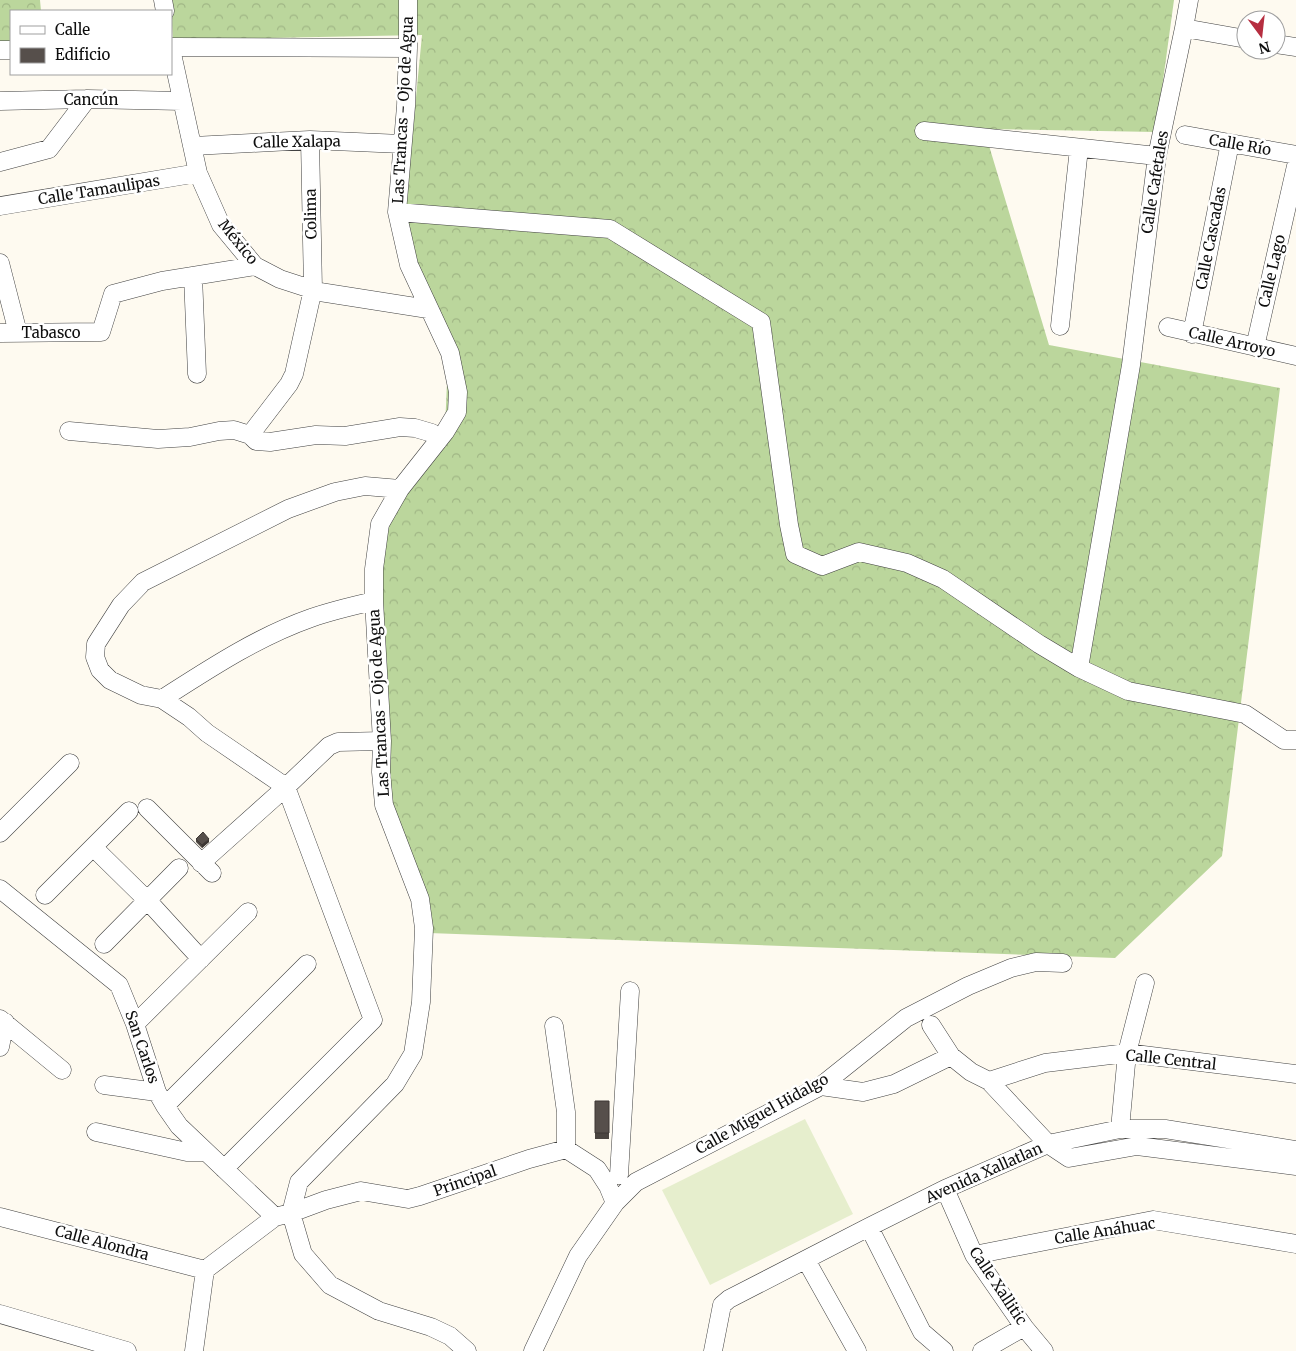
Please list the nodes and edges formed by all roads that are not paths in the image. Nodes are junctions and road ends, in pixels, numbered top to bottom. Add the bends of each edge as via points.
1 (408, 0) edge
2 (1189, 0) edge
3 (1184, 28) junction
4 (1236, 36) edge
5 (172, 48) edge
6 (408, 48) junction
7 (172, 53) edge
8 (87, 100) junction
9 (0, 101) edge
10 (182, 101) junction
11 (924, 131) dead end
12 (1185, 135) dead end
13 (310, 140) junction
14 (1230, 143) junction
15 (402, 144) junction
16 (193, 146) junction
17 (1079, 148) junction
18 (1296, 155) edge
19 (1157, 156) junction
20 (0, 162) edge
21 (1296, 166) edge
22 (198, 173) junction
23 (0, 206) edge
24 (397, 212) junction
25 (0, 263) edge
26 (255, 266) junction
27 (193, 276) junction
28 (313, 289) junction
29 (428, 309) junction
30 (1060, 326) dead end
31 (1168, 327) dead end
32 (0, 333) edge
33 (18, 333) junction
34 (1192, 334) junction
35 (1255, 347) junction
36 (1296, 356) edge
37 (197, 374) dead end
38 (69, 431) dead end
39 (250, 435) junction
40 (438, 441) junction
41 (400, 489) junction
42 (374, 601) junction
43 (1080, 668) junction
44 (162, 699) junction
45 (1296, 740) edge
46 (382, 741) junction
47 (70, 763) dead end
48 (286, 788) junction
49 (147, 808) dead end
50 (129, 811) dead end
51 (0, 833) edge
52 (94, 847) junction
53 (179, 868) dead end
54 (0, 889) edge
55 (45, 895) dead end
56 (148, 901) junction
57 (248, 912) dead end
58 (104, 944) dead end
59 (201, 959) junction
60 (1064, 963) dead end
61 (307, 964) dead end
62 (1145, 983) dead end
63 (630, 991) dead end
64 (2, 1020) edge
65 (135, 1024) junction
66 (931, 1025) dead end
67 (554, 1026) dead end
68 (0, 1048) edge
69 (1127, 1053) junction
70 (951, 1056) junction
71 (62, 1070) dead end
72 (1296, 1074) edge
73 (989, 1081) junction
74 (104, 1085) dead end
75 (821, 1086) junction
76 (161, 1099) junction
77 (1120, 1129) junction
78 (1142, 1129) junction
79 (96, 1132) dead end
80 (1048, 1144) junction
81 (1137, 1146) junction
82 (566, 1149) junction
83 (1296, 1150) edge
84 (206, 1152) junction
85 (1296, 1166) edge
86 (224, 1169) junction
87 (597, 1169) junction
88 (619, 1175) junction
89 (636, 1182) junction
90 (945, 1189) junction
91 (615, 1203) junction
92 (283, 1215) junction
93 (0, 1217) edge
94 (868, 1227) junction
95 (1296, 1244) edge
96 (974, 1255) junction
97 (806, 1260) junction
98 (204, 1270) junction
99 (0, 1314) edge
100 (0, 1325) edge
101 (1024, 1327) junction
102 (94, 1348) edge
103 (127, 1351) edge
104 (194, 1351) edge
105 (467, 1351) edge
106 (533, 1351) edge
107 (713, 1351) edge
108 (857, 1351) edge
109 (944, 1351) edge
110 (982, 1351) edge
111 (1044, 1351) edge

1 - 6 street, Las Trancas - Ojo de Agua
2 - 3 street, Calle Cafetales
3 - 4 street
3 - 19 street, Calle Cafetales
5 - 6 street
6 - 15 street, Las Trancas - Ojo de Agua
7 - 10 street, México
8 - 9 street, Cancún
8 - 10 street, Cancún
8 - 20 street via 49,149
10 - 16 street, México
11 - 17 street
12 - 14 street, Calle Río
13 - 15 street, Calle Xalapa
13 - 16 street, Calle Xalapa
13 - 28 street, Colima
14 - 18 street, Calle Río
14 - 34 street, Calle Cascadas
15 - 24 street, Las Trancas - Ojo de Agua
16 - 22 street, México
17 - 19 street
17 - 30 street
19 - 43 street, Calle Cafetales via 1130,365
21 - 35 street, Calle Lago
22 - 23 street, Calle Tamaulipas
22 - 26 street, México via 221,225
24 - 29 street, Las Trancas - Ojo de Agua via 409,265
24 - 43 street via 610,229 761,322 795,554 822,566 859,552 907,563 943,579
25 - 33 street
26 - 27 street
26 - 28 street, México via 280,279
27 - 33 street, Tabasco via 113,294 101,332
27 - 37 street
28 - 29 street, México
28 - 39 street, Colima via 294,374
29 - 40 street, Las Trancas - Ojo de Agua via 450,353 458,392 457,412
31 - 34 street, Calle Arroyo
32 - 33 street, Tabasco
34 - 35 street, Calle Arroyo
35 - 36 street, Calle Arroyo
38 - 39 street via 158,438 234,430
39 - 40 street via 256,441 270,442 316,435 345,436 400,427 432,433
40 - 41 street, Las Trancas - Ojo de Agua
41 - 42 street, Las Trancas - Ojo de Agua via 380,524
41 - 44 street via 365,486 335,492 296,506 143,582 121,605 96,644 95,657 100,670 110,680 141,696
42 - 44 street via 309,619 271,636
42 - 46 street, Las Trancas - Ojo de Agua
43 - 45 street via 1128,692 1245,714 1284,740
44 - 48 street
46 - 48 street via 338,742 328,746
46 - 92 street, Las Trancas - Ojo de Agua via 384,805 420,899 424,928 421,1002 413,1054 395,1084 299,1182
47 - 51 street
48 - 49 street via 207,868
48 - 86 street via 373,1020
50 - 52 street
52 - 55 street
52 - 56 street
53 - 56 street
54 - 65 street, San Carlos via 119,985
56 - 58 street
56 - 59 street
57 - 59 street
59 - 65 street
60 - 75 street, Calle Miguel Hidalgo via 1036,962 1011,968 968,986 906,1018
61 - 76 street
62 - 69 street
63 - 88 street
64 - 68 street
64 - 71 street
65 - 76 street, San Carlos
66 - 70 street
67 - 82 street via 566,1112
69 - 72 street, Calle Central
69 - 73 street, Calle Central via 1045,1063
69 - 77 street
70 - 73 street
70 - 75 street via 894,1084 863,1092
73 - 80 street
74 - 76 street
75 - 89 street, Calle Miguel Hidalgo
76 - 84 street, San Carlos via 179,1126
77 - 78 street
77 - 80 street
78 - 81 street
78 - 83 street via 1164,1129
79 - 84 street via 186,1152
80 - 81 street, Avenida Xallatlan via 1069,1158
80 - 90 street, Avenida Xallatlan
81 - 85 street, Avenida Xallatlan
82 - 87 street
82 - 92 street, Principal via 408,1199 361,1191
84 - 86 street, San Carlos
86 - 92 street, San Carlos
87 - 88 street
87 - 91 street
88 - 89 street
89 - 91 street, Calle Miguel Hidalgo
90 - 94 street, Avenida Xallatlan
90 - 96 street, Calle Xallitic
91 - 106 street, Calle Miguel Hidalgo via 578,1256
92 - 98 street, Principal via 255,1230
92 - 105 street via 303,1254 330,1285 379,1311 450,1336
93 - 98 street, Calle Alondra
94 - 97 street, Avenida Xallatlan
94 - 109 street via 922,1332
95 - 96 street, Calle Anáhuac via 1153,1220
96 - 101 street, Calle Xallitic
97 - 107 street, Avenida Xallatlan via 722,1305
97 - 108 street
98 - 104 street
99 - 102 street
100 - 102 street
101 - 110 street
101 - 111 street, Calle Xallitic
102 - 103 street

